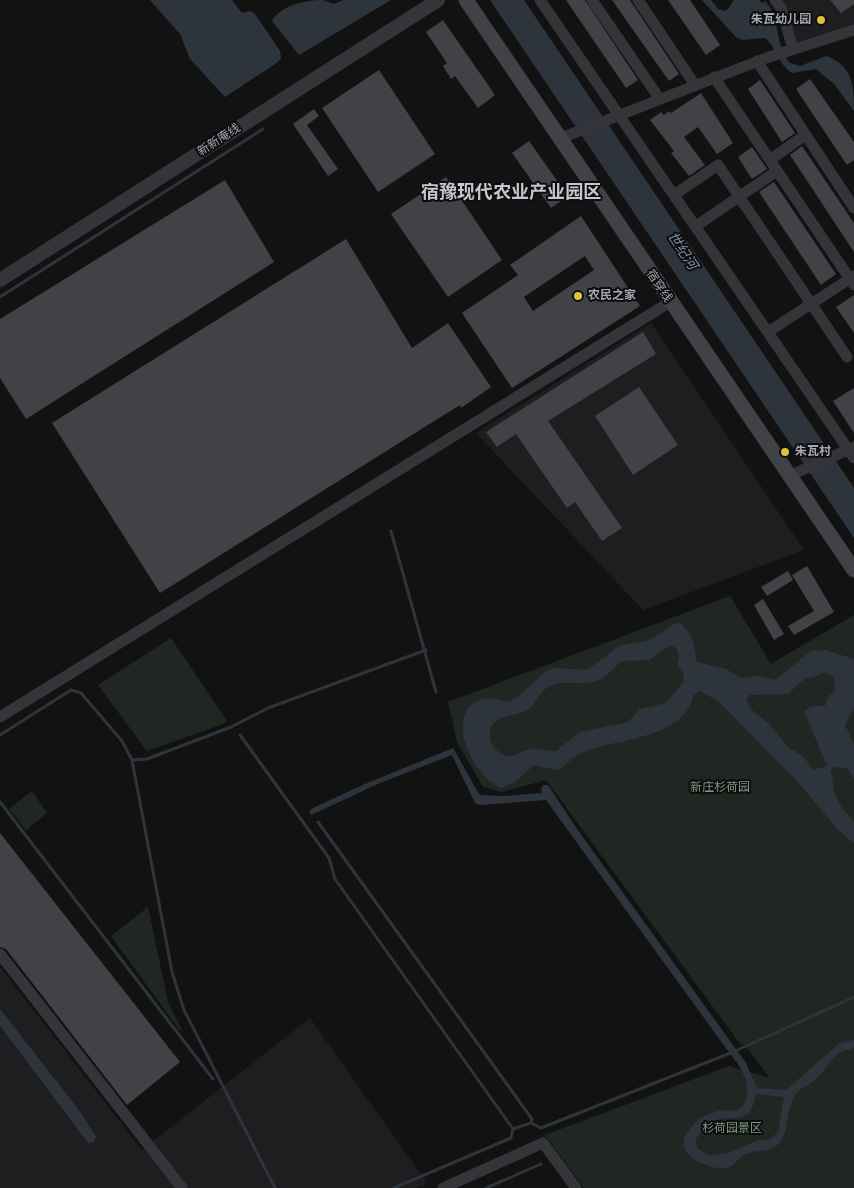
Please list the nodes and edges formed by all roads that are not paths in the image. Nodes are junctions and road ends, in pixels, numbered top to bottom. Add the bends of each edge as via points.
1 (438, 0) edge
2 (466, 0) edge
3 (540, 0) edge
4 (592, 0) edge
5 (638, 0) edge
6 (775, 0) edge
7 (854, 30) edge
8 (793, 49) junction
9 (757, 61) junction
10 (714, 77) junction
11 (695, 85) junction
12 (659, 98) junction
13 (616, 116) junction
14 (567, 135) junction
15 (805, 135) junction
16 (770, 160) junction
17 (777, 171) junction
18 (674, 195) junction
19 (740, 196) junction
20 (854, 208) edge
21 (696, 226) junction
22 (0, 280) edge
23 (853, 280) edge
24 (670, 302) junction
25 (811, 304) junction
26 (768, 332) junction
27 (847, 357) dead end
28 (850, 452) edge
29 (795, 474) junction
30 (854, 570) edge
31 (0, 717) edge
32 (0, 954) edge
33 (182, 1188) edge
34 (443, 1188) edge
35 (576, 1188) edge

1 - 22 street, 新新庵线
2 - 14 main road, 宿穿线
3 - 13 street
4 - 12 street
5 - 11 street
6 - 8 street via 781,8
7 - 8 street
8 - 9 street
9 - 10 street
9 - 15 street
10 - 11 street
10 - 16 street
11 - 12 street
12 - 13 street
13 - 14 street
13 - 18 street
14 - 24 main road, 宿穿线
15 - 16 street
15 - 20 street
16 - 17 street
17 - 19 street
17 - 23 street
18 - 19 street via 718,164
18 - 21 street
19 - 21 street
19 - 25 street
21 - 26 street
23 - 25 street
24 - 29 main road, 宿穿线
24 - 31 street
25 - 26 street
25 - 27 street
26 - 28 street
28 - 29 street
29 - 30 main road, 宿穿线
32 - 33 street
34 - 35 street via 543,1143

